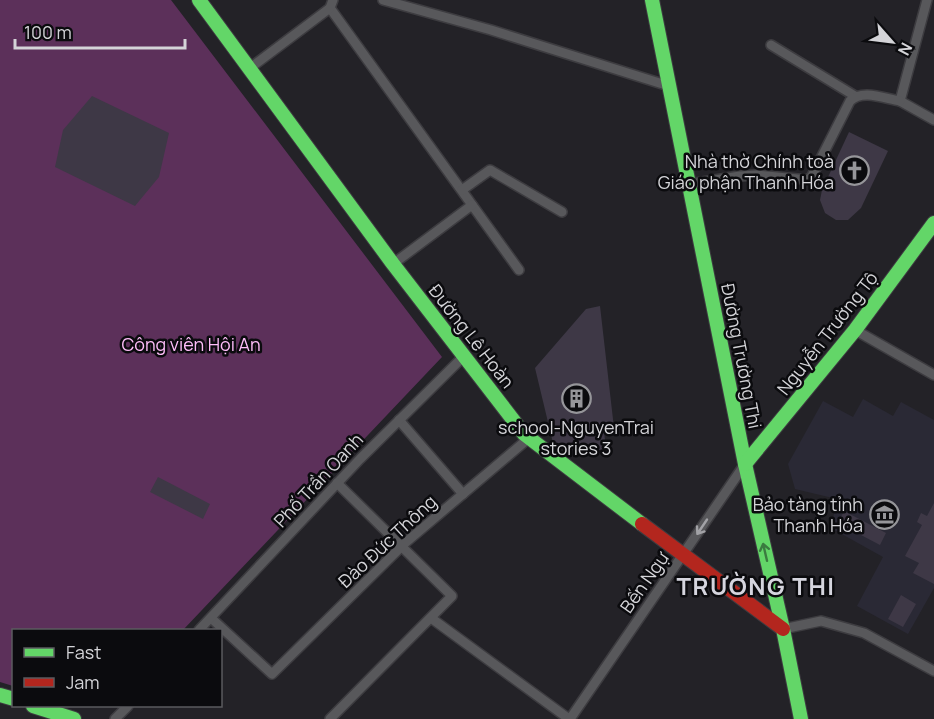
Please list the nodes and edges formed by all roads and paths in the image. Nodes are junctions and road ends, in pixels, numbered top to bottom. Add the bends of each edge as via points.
1 (384, 0) edge
2 (652, 0) edge
3 (927, 0) edge
4 (202, 1) edge
5 (331, 4) edge
6 (771, 45) dead end
7 (250, 68) junction
8 (669, 86) junction
9 (855, 96) junction
10 (900, 101) junction
11 (934, 120) edge
12 (690, 184) junction
13 (462, 190) junction
14 (472, 205) junction
15 (562, 213) dead end
16 (934, 223) edge
17 (393, 264) junction
18 (519, 270) dead end
19 (855, 330) junction
20 (464, 356) junction
21 (934, 375) edge
22 (399, 420) junction
23 (529, 438) junction
24 (745, 464) junction
25 (337, 483) junction
26 (463, 494) junction
27 (403, 545) junction
28 (683, 555) junction
29 (212, 618) junction
30 (431, 618) junction
31 (200, 629) edge
32 (783, 629) junction
33 (934, 670) edge
34 (39, 707) edge
35 (126, 707) edge
36 (74, 719) edge
37 (115, 719) edge
38 (330, 719) edge
39 (569, 719) edge
40 (801, 719) edge

1 - 8 street
2 - 8 street, Đường Trường Thi
3 - 10 street
4 - 7 street, Đường Lê Hoàn
5 - 7 street
5 - 13 street
6 - 9 street
7 - 17 street, Đường Lê Hoàn
8 - 12 street, Đường Trường Thi
9 - 10 street
9 - 12 street via 808,180 757,175
10 - 11 street
12 - 24 street, Đường Trường Thi
13 - 14 street
13 - 15 street via 490,170
14 - 17 street
14 - 18 street
16 - 19 street, Nguyễn Trường Tộ
17 - 20 street, Đường Lê Hoàn
19 - 21 street
19 - 24 street, Nguyễn Trường Tộ
20 - 22 street, Phố Trần Oanh
20 - 23 street, Đường Lê Hoàn
22 - 25 street, Phố Trần Oanh
22 - 26 street
23 - 26 street, Đào Đức Thông
23 - 28 street, Đường Lê Hoàn
24 -> 28 street, Bến Ngự
32 -> 24 street, Đường Trường Thi
25 - 27 street
25 - 29 street, Phố Trần Oanh
26 - 27 street, Đào Đức Thông
27 - 29 street, Đào Đức Thông via 272,674
27 - 30 street via 452,596
28 - 32 street, Đường Lê Hoàn
28 - 39 street, Bến Ngự
29 - 31 street, Phố Trần Oanh
30 - 38 street
30 - 39 street
32 - 33 street via 821,621 864,633
32 - 40 street, Đường Trường Thi
34 - 36 street
35 - 37 street

